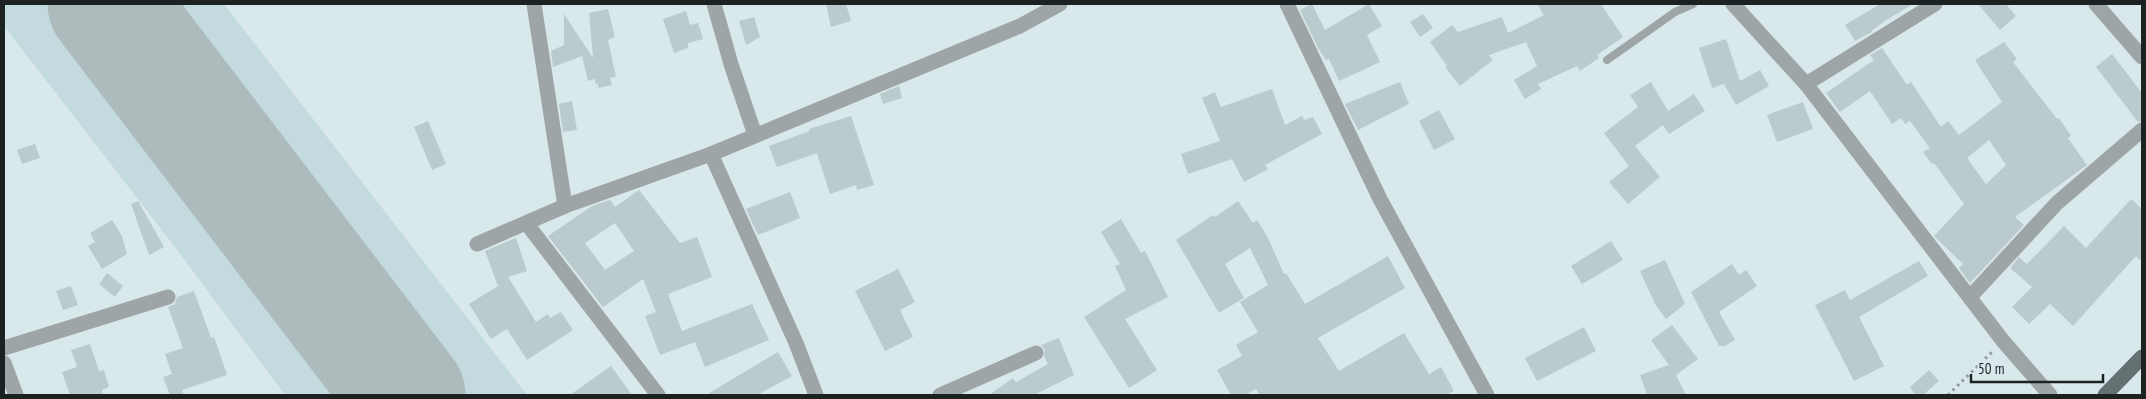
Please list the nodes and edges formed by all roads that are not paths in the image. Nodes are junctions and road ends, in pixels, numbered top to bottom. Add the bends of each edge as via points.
1 (534, 4) edge
2 (714, 4) edge
3 (1060, 4) edge
4 (1287, 4) edge
5 (1693, 4) edge
6 (1733, 4) edge
7 (1935, 4) edge
8 (2096, 4) edge
9 (2142, 57) edge
10 (1607, 60) dead end
11 (1806, 84) junction
12 (2142, 130) edge
13 (755, 135) junction
14 (711, 154) junction
15 (565, 206) junction
16 (526, 224) junction
17 (477, 244) dead end
18 (168, 297) dead end
19 (1970, 297) junction
20 (4, 348) edge
21 (1036, 353) dead end
22 (2142, 357) edge
23 (4, 363) edge
24 (16, 395) edge
25 (658, 395) edge
26 (816, 395) edge
27 (940, 395) edge
28 (1487, 395) edge
29 (2050, 395) edge
30 (2105, 395) edge

1 - 15 street
2 - 13 street
3 - 13 street via 1020,26
4 - 28 street via 1380,199
5 - 10 lane via 1675,12
6 - 11 street
7 - 11 street
8 - 9 street
11 - 19 street
12 - 19 street via 2057,204
13 - 14 street
14 - 15 street
14 - 26 street
15 - 16 street
16 - 17 street
16 - 25 street
18 - 20 street
19 - 29 street
21 - 27 street
22 - 30 main road
23 - 24 street

